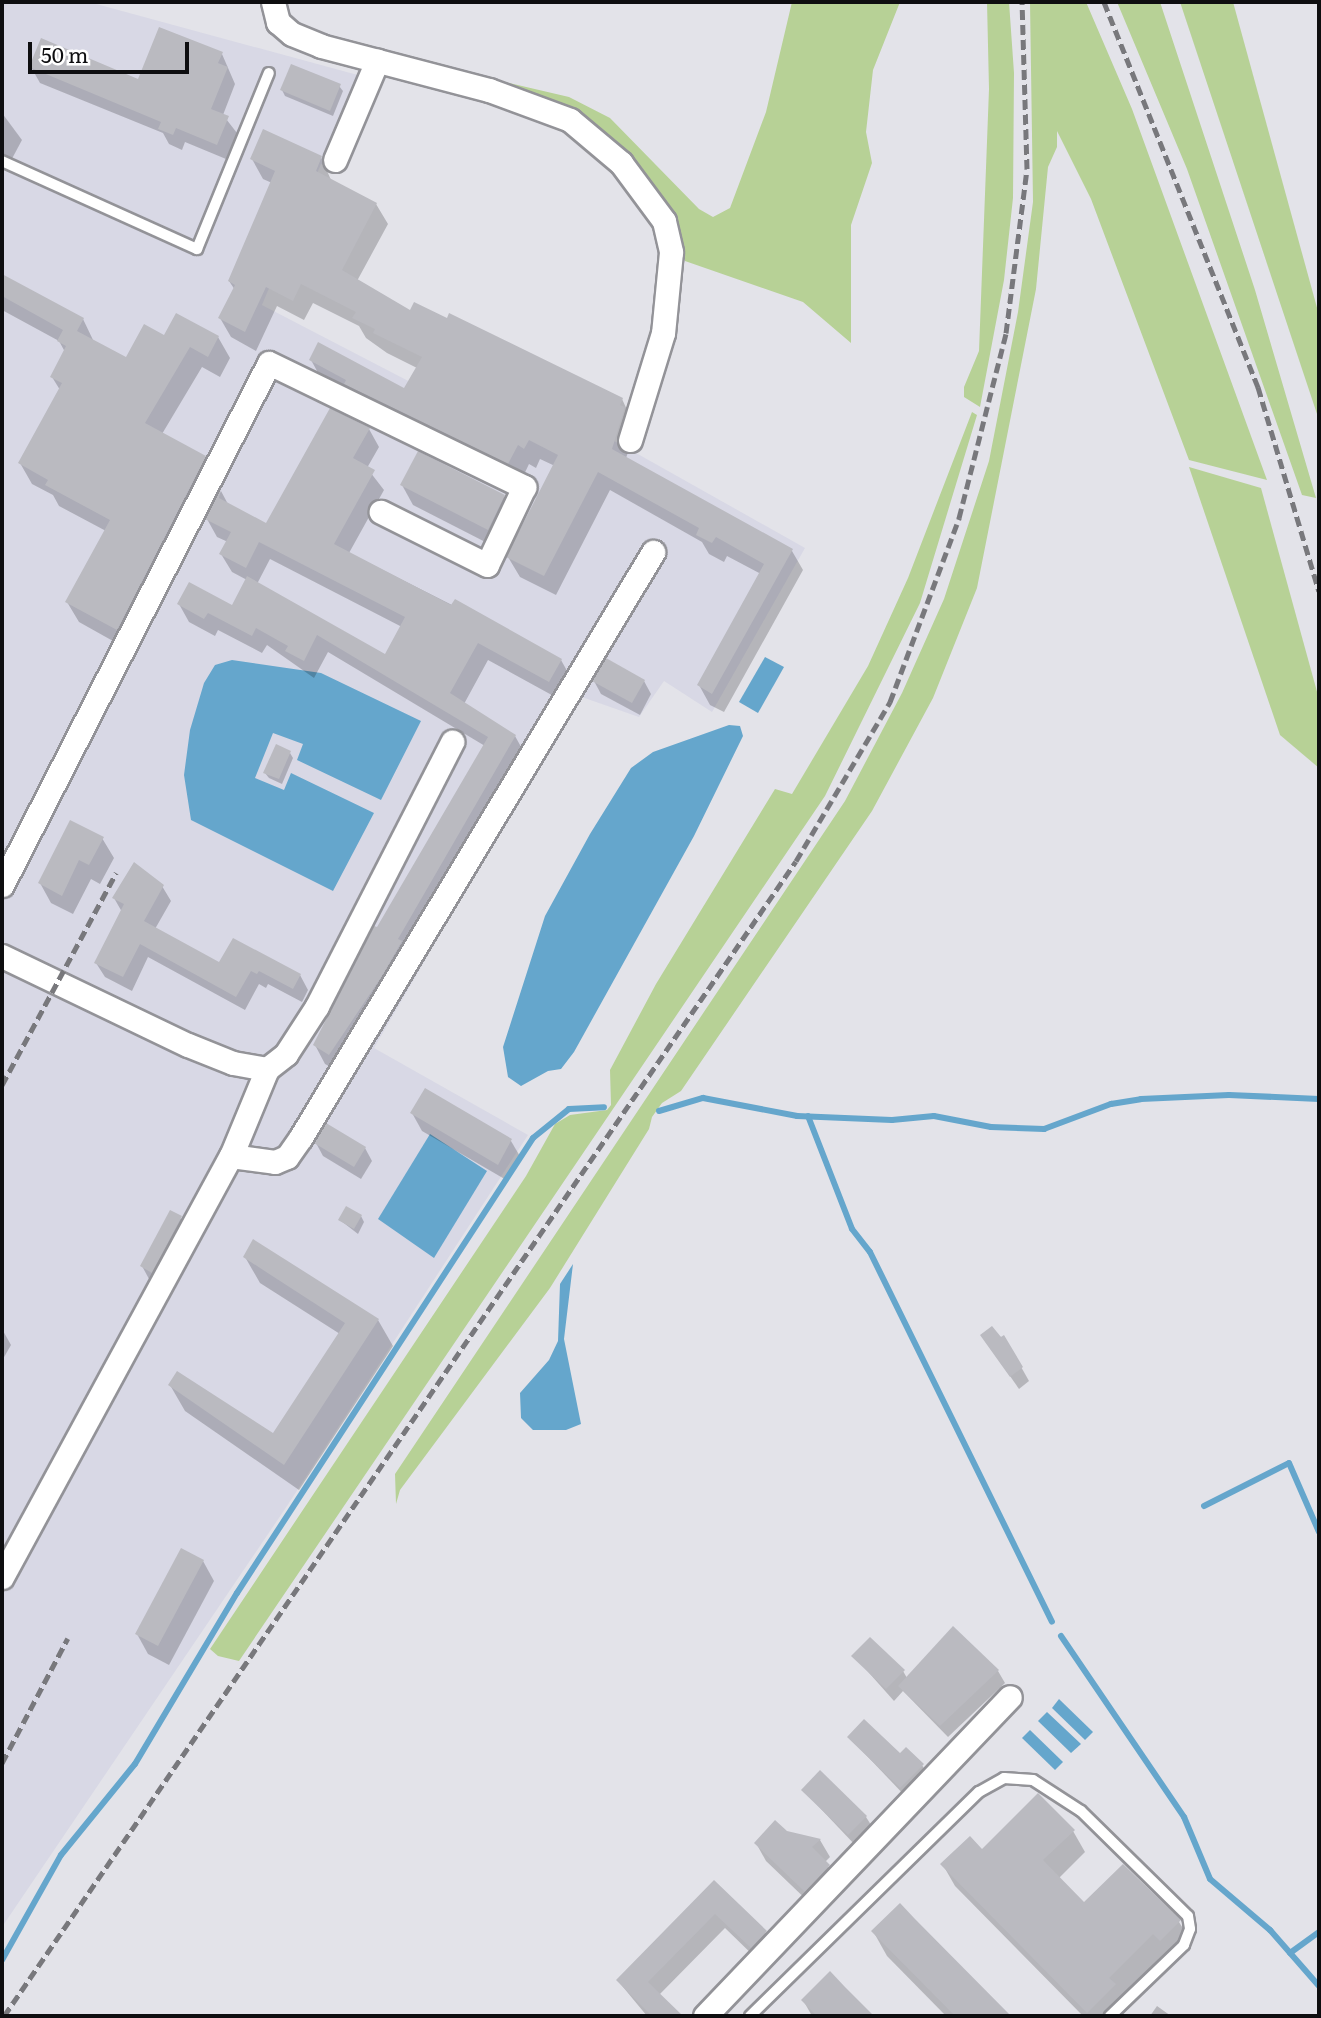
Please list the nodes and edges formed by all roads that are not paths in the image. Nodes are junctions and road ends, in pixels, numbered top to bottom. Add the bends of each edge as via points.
1 (273, 2) edge
2 (377, 61) junction
3 (269, 74) dead end
4 (335, 160) dead end
5 (2, 161) edge
6 (630, 440) dead end
7 (381, 512) dead end
8 (653, 552) dead end
9 (452, 742) dead end
10 (2, 885) edge
11 (2, 956) edge
12 (267, 1069) junction
13 (231, 1156) junction
14 (2, 1577) edge
15 (1010, 1698) dead end
16 (705, 2016) edge
17 (750, 2016) edge
18 (1110, 2016) edge

1 - 2 street via 278,22 292,34
2 - 4 street
2 - 6 street via 489,90 570,120 621,163 664,221 671,252 663,333
3 - 5 lane via 197,249
7 - 10 street via 487,565 524,486 269,363
8 - 13 street via 301,1138 287,1157 275,1162
9 - 12 street via 317,1006 286,1054
11 - 12 street via 188,1045 233,1063
12 - 13 street
13 - 14 street
15 - 16 street
17 - 18 lane via 979,1792 1004,1778 1032,1780 1081,1811 1188,1916 1190,1929 1184,1945

